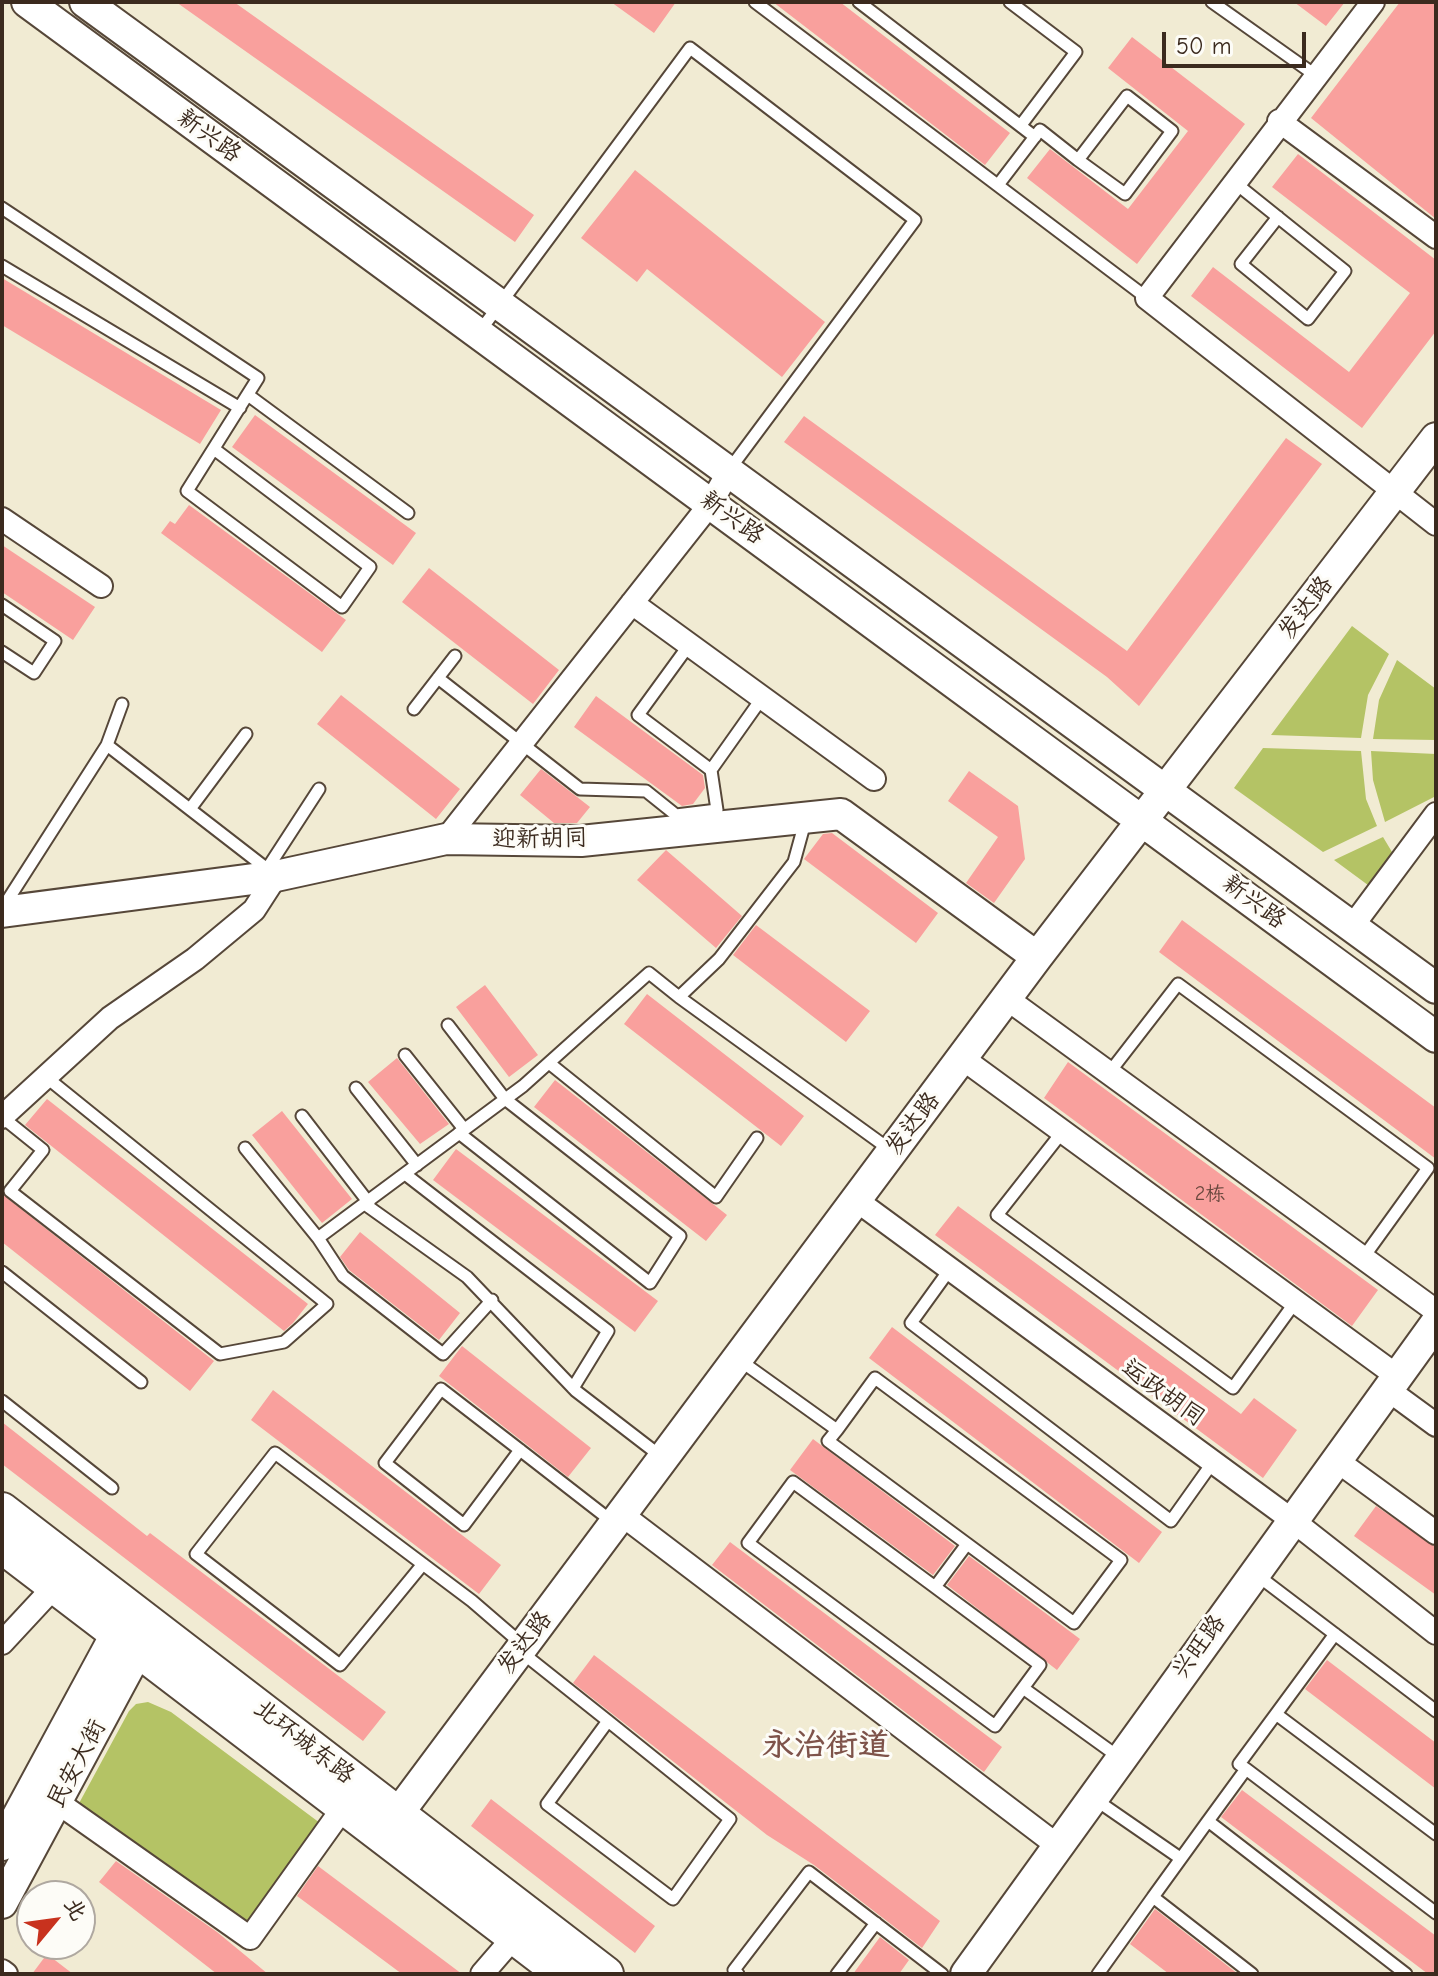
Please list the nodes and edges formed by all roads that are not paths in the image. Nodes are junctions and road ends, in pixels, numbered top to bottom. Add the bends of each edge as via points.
1 (27, 2) edge
2 (85, 2) edge
3 (755, 2) edge
4 (859, 2) edge
5 (1010, 2) edge
6 (1212, 2) edge
7 (1373, 2) edge
8 (1315, 75) junction
9 (1279, 121) junction
10 (1021, 125) junction
11 (1035, 137) junction
12 (1078, 160) junction
13 (1234, 182) junction
14 (998, 185) junction
15 (2, 208) edge
16 (1278, 217) junction
17 (1436, 237) edge
18 (2, 266) edge
19 (1147, 298) junction
20 (499, 304) junction
21 (479, 333) junction
22 (248, 395) junction
23 (240, 408) junction
24 (1436, 438) edge
25 (214, 449) junction
26 (729, 471) junction
27 (1394, 493) junction
28 (711, 503) junction
29 (408, 513) dead end
30 (1433, 516) edge
31 (2, 519) edge
32 (101, 586) dead end
33 (632, 603) junction
34 (2, 605) edge
35 (689, 645) junction
36 (2, 652) edge
37 (455, 656) dead end
38 (438, 678) junction
39 (762, 698) junction
40 (122, 704) dead end
41 (414, 709) dead end
42 (246, 734) dead end
43 (521, 744) junction
44 (107, 745) junction
45 (711, 770) junction
46 (874, 779) dead end
47 (319, 789) dead end
48 (1164, 793) junction
49 (190, 809) junction
50 (1436, 814) edge
51 (806, 817) junction
52 (1145, 821) junction
53 (677, 823) junction
54 (446, 839) junction
55 (272, 872) junction
56 (2, 910) edge
57 (1351, 928) junction
58 (1037, 957) junction
59 (1436, 988) edge
60 (679, 997) junction
61 (1006, 998) junction
62 (448, 1025) dead end
63 (1436, 1037) edge
64 (405, 1055) dead end
65 (962, 1058) junction
66 (549, 1063) junction
67 (1109, 1073) junction
68 (46, 1077) junction
69 (356, 1088) dead end
70 (505, 1099) junction
71 (302, 1116) dead end
72 (2, 1117) edge
73 (462, 1131) junction
74 (1063, 1131) junction
75 (757, 1138) dead end
76 (245, 1148) dead end
77 (892, 1152) junction
78 (417, 1165) junction
79 (405, 1174) junction
80 (856, 1200) junction
81 (367, 1204) junction
82 (318, 1238) junction
83 (1363, 1258) junction
84 (950, 1269) junction
85 (2, 1272) edge
86 (492, 1300) junction
87 (1296, 1301) junction
88 (1436, 1311) edge
89 (1436, 1323) edge
90 (738, 1358) junction
91 (141, 1382) dead end
92 (1392, 1382) junction
93 (573, 1388) junction
94 (2, 1401) edge
95 (1436, 1425) edge
96 (837, 1430) junction
97 (520, 1450) junction
98 (663, 1458) junction
99 (1336, 1460) junction
100 (1213, 1462) junction
101 (112, 1488) dead end
102 (2, 1510) edge
103 (618, 1519) junction
104 (1292, 1520) junction
105 (1436, 1533) edge
106 (967, 1544) junction
107 (2, 1546) edge
108 (423, 1564) junction
109 (1253, 1572) junction
110 (54, 1587) junction
111 (935, 1587) junction
112 (134, 1630) junction
113 (1436, 1633) edge
114 (1335, 1634) junction
115 (2, 1643) edge
116 (521, 1648) junction
117 (1023, 1688) junction
118 (1436, 1711) edge
119 (1276, 1714) junction
120 (608, 1721) junction
121 (1120, 1758) junction
122 (1246, 1769) junction
123 (1092, 1797) junction
124 (57, 1802) junction
125 (343, 1808) junction
126 (397, 1815) junction
127 (1208, 1821) junction
128 (1436, 1834) edge
129 (2, 1845) edge
130 (1058, 1846) junction
131 (1180, 1858) junction
132 (1153, 1897) junction
133 (2, 1903) edge
134 (1436, 1913) edge
135 (876, 1923) junction
136 (514, 1937) junction
137 (482, 1974) edge
138 (563, 1974) edge
139 (606, 1974) edge
140 (738, 1974) edge
141 (837, 1974) edge
142 (942, 1974) edge
143 (966, 1974) edge
144 (1098, 1974) edge
145 (1252, 1974) edge
146 (1406, 1974) edge

1 - 21 main road, 新兴路
2 - 20 main road, 新兴路
3 - 14 lane
4 - 10 lane
5 - 10 lane via 1076,52
6 - 8 lane
7 - 8 street
8 - 9 street
9 - 13 street
9 - 17 street
10 - 11 lane
11 - 12 lane via 1040,130
11 - 14 lane
12 - 12 lane via 1125,194 1172,131 1127,96
13 - 16 lane
13 - 19 street
14 - 19 lane
15 - 22 lane via 258,378
16 - 16 lane via 1345,271 1308,319 1241,264
18 - 23 lane
19 - 27 street
20 - 21 lane
20 - 26 main road, 新兴路
20 - 26 lane via 690,48 915,220
21 - 28 main road, 新兴路
22 - 23 lane
22 - 29 lane
23 - 25 lane
24 - 27 main road, 发达路
25 - 25 lane via 187,491 342,607 370,567
26 - 28 street
26 - 48 main road, 新兴路
27 - 30 street
27 - 48 main road, 发达路
28 - 33 street
28 - 52 main road, 新兴路
31 - 32 street
33 - 35 street
33 - 43 street
34 - 36 lane via 55,641 34,673
35 - 39 street
35 - 45 lane via 638,715
37 - 38 lane
38 - 41 lane
38 - 43 lane
39 - 45 lane
39 - 46 street
40 - 44 lane
42 - 49 lane
43 - 53 lane via 580,789 646,791
43 - 54 street
44 - 49 lane
44 - 56 lane
45 - 53 lane via 717,810
47 - 55 lane
48 - 52 main road, 发达路
48 - 57 main road, 新兴路
49 - 55 lane
50 - 57 street
51 - 53 main road, 迎新胡同
51 - 58 main road, 迎新胡同 via 841,814
51 - 60 lane via 794,862 719,959
52 - 58 main road, 发达路
52 - 63 main road, 新兴路
53 - 54 main road, 迎新胡同 via 581,841
54 - 55 main road, 迎新胡同
55 - 56 main road, 迎新胡同
55 - 68 street via 254,910 110,1018
57 - 59 main road, 新兴路
58 - 61 main road, 发达路
60 - 66 lane via 649,973
60 - 77 lane
61 - 65 main road, 发达路
61 - 67 street
62 - 70 lane
64 - 73 lane
65 - 74 street
65 - 77 main road, 发达路
66 - 70 lane
66 - 75 lane via 716,1197
67 - 83 street
67 - 83 lane via 1178,984 1428,1168
68 - 72 street
68 - 72 lane via 327,1304 284,1342 220,1354 10,1191 43,1150
69 - 78 lane
70 - 73 lane
70 - 73 lane via 680,1236 650,1283
71 - 81 lane
73 - 78 lane
74 - 87 street
74 - 87 lane via 997,1215 1233,1388
76 - 82 lane
77 - 80 main road, 发达路
78 - 79 lane
79 - 81 lane
79 - 93 lane via 608,1331
80 - 84 street, 运政胡同
80 - 90 main road, 发达路
81 - 82 lane
81 - 86 lane
82 - 86 lane via 343,1276 443,1354
83 - 88 street
84 - 100 street, 运政胡同
84 - 100 lane via 911,1323 1171,1521
85 - 91 lane
86 - 93 lane
87 - 92 street
89 - 92 main road, 兴旺路
90 - 96 lane
90 - 98 main road, 发达路
92 - 95 street
92 - 99 main road, 兴旺路
93 - 98 lane
94 - 101 lane
96 - 106 lane via 828,1441
96 - 106 lane via 875,1378 1121,1560 1074,1623
97 - 97 lane via 441,1389 385,1463 464,1525
97 - 103 lane
98 - 103 main road, 发达路
99 - 104 main road, 兴旺路
99 - 105 street
100 - 104 street, 运政胡同
102 - 112 main road, 北环城东路
103 - 116 main road, 发达路
103 - 130 street
104 - 109 main road, 兴旺路
104 - 113 street, 运政胡同
106 - 111 lane
107 - 110 main road, 北环城东路
108 - 108 lane via 275,1453 196,1554 340,1665
108 - 116 lane
109 - 114 lane
109 - 121 main road, 兴旺路
110 - 112 main road, 北环城东路
110 - 115 street
111 - 117 lane via 1040,1665
111 - 117 lane via 793,1482 748,1543 995,1726
112 - 124 main road, 民安大街
112 - 125 main road, 北环城东路
112 - 126 main road, 北环城东路
112 - 129 main road, 民安大街
114 - 118 lane
114 - 119 lane
116 - 120 lane
116 - 126 main road, 发达路
117 - 121 lane
119 - 122 lane via 1239,1764
119 - 128 lane
120 - 120 lane via 730,1819 673,1899 547,1804
121 - 123 main road, 兴旺路
122 - 127 lane
122 - 134 lane
123 - 130 main road, 兴旺路
123 - 131 lane
124 - 125 street via 250,1938
124 - 133 main road, 民安大街
125 - 136 main road, 北环城东路
126 - 139 main road, 北环城东路
127 - 131 lane
127 - 146 lane
130 - 143 main road, 兴旺路
131 - 132 lane
132 - 144 lane
132 - 145 lane
135 - 140 lane via 809,1872 734,1970
135 - 141 lane
135 - 142 lane
136 - 137 street
136 - 138 main road, 北环城东路

